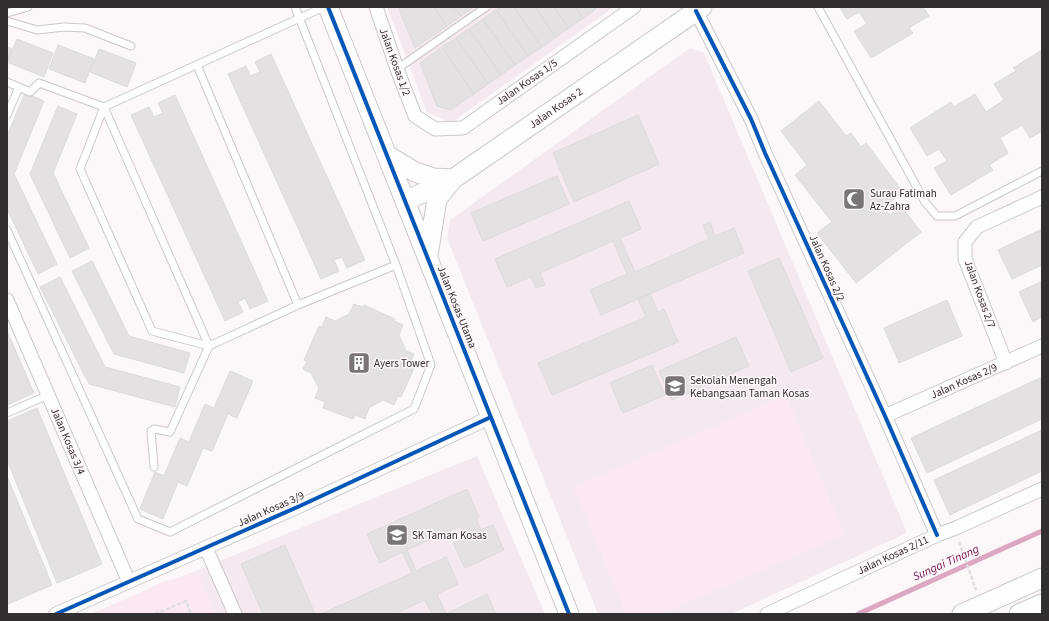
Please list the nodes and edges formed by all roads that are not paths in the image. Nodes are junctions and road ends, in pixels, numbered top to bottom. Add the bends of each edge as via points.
1 (28, 7) edge
2 (295, 7) edge
3 (324, 7) edge
4 (328, 7) edge
5 (376, 7) edge
6 (486, 7) edge
7 (634, 7) edge
8 (818, 7) edge
9 (699, 9) edge
10 (7, 13) edge
11 (299, 18) junction
12 (7, 20) edge
13 (131, 46) dead end
14 (197, 65) junction
15 (397, 69) junction
16 (7, 82) edge
17 (19, 87) junction
18 (104, 107) junction
19 (7, 115) edge
20 (415, 116) joint
21 (387, 155) junction
22 (1042, 171) edge
23 (453, 179) junction
24 (1042, 197) edge
25 (405, 201) junction
26 (7, 230) edge
27 (427, 257) junction
28 (396, 265) junction
29 (7, 300) edge
30 (298, 305) junction
31 (209, 346) junction
32 (1042, 346) edge
33 (1006, 363) junction
34 (48, 395) junction
35 (7, 414) edge
36 (491, 416) junction
37 (885, 416) junction
38 (154, 467) dead end
39 (1042, 489) edge
40 (937, 535) junction
41 (206, 548) junction
42 (1042, 578) edge
43 (129, 582) junction
44 (1042, 604) edge
45 (56, 614) edge
46 (235, 614) edge
47 (569, 614) edge
48 (767, 614) edge
49 (962, 614) edge
50 (1019, 614) edge

1 - 10 lane
2 - 11 lane
3 - 11 lane
4 - 21 street, Jalan Kosas Utama
5 - 15 street, Jalan Kosas 1/2
6 - 15 lane
7 - 20 street, Jalan Kosas 1/5 via 463,128 435,129
8 - 22 lane via 925,202 937,216 955,216
9 - 23 street, Jalan Kosas 2
9 - 37 street, Jalan Kosas 2/2
11 - 14 lane
11 - 28 lane
12 - 13 lane via 37,30 69,26 85,28
14 - 18 lane
14 - 30 lane
15 - 20 street, Jalan Kosas 1/2
16 - 17 lane
17 - 18 lane via 30,92 39,83
17 - 19 lane
18 - 31 lane
18 - 31 lane via 80,169 148,324 152,331
21 - 23 street via 415,172 434,178
21 - 25 street, Jalan Kosas Utama
23 - 25 street, Jalan Kosas 2
23 - 27 street via 437,199
24 - 33 street, Jalan Kosas 2/7 via 977,227 965,242 965,260
25 - 27 street, Jalan Kosas Utama
26 - 28 lane via 138,519 170,532 414,409 431,365
27 - 36 street, Jalan Kosas Utama
28 - 30 lane
29 - 34 street, Jalan Kosas 3/4
30 - 31 lane
31 - 38 lane via 170,432 154,428 151,431
32 - 33 street, Jalan Kosas 2/9
33 - 37 street, Jalan Kosas 2/9
34 - 35 lane
34 - 43 street, Jalan Kosas 3/4
36 - 41 street, Jalan Kosas 3/9
36 - 47 street, Jalan Kosas Utama
37 - 40 street, Jalan Kosas 2/2
39 - 40 street, Jalan Kosas 2/11
40 - 48 street, Jalan Kosas 2/11
41 - 43 street, Jalan Kosas 3/9
41 - 46 street
42 - 49 street
43 - 45 street, Jalan Kosas 3/9
44 - 50 street

